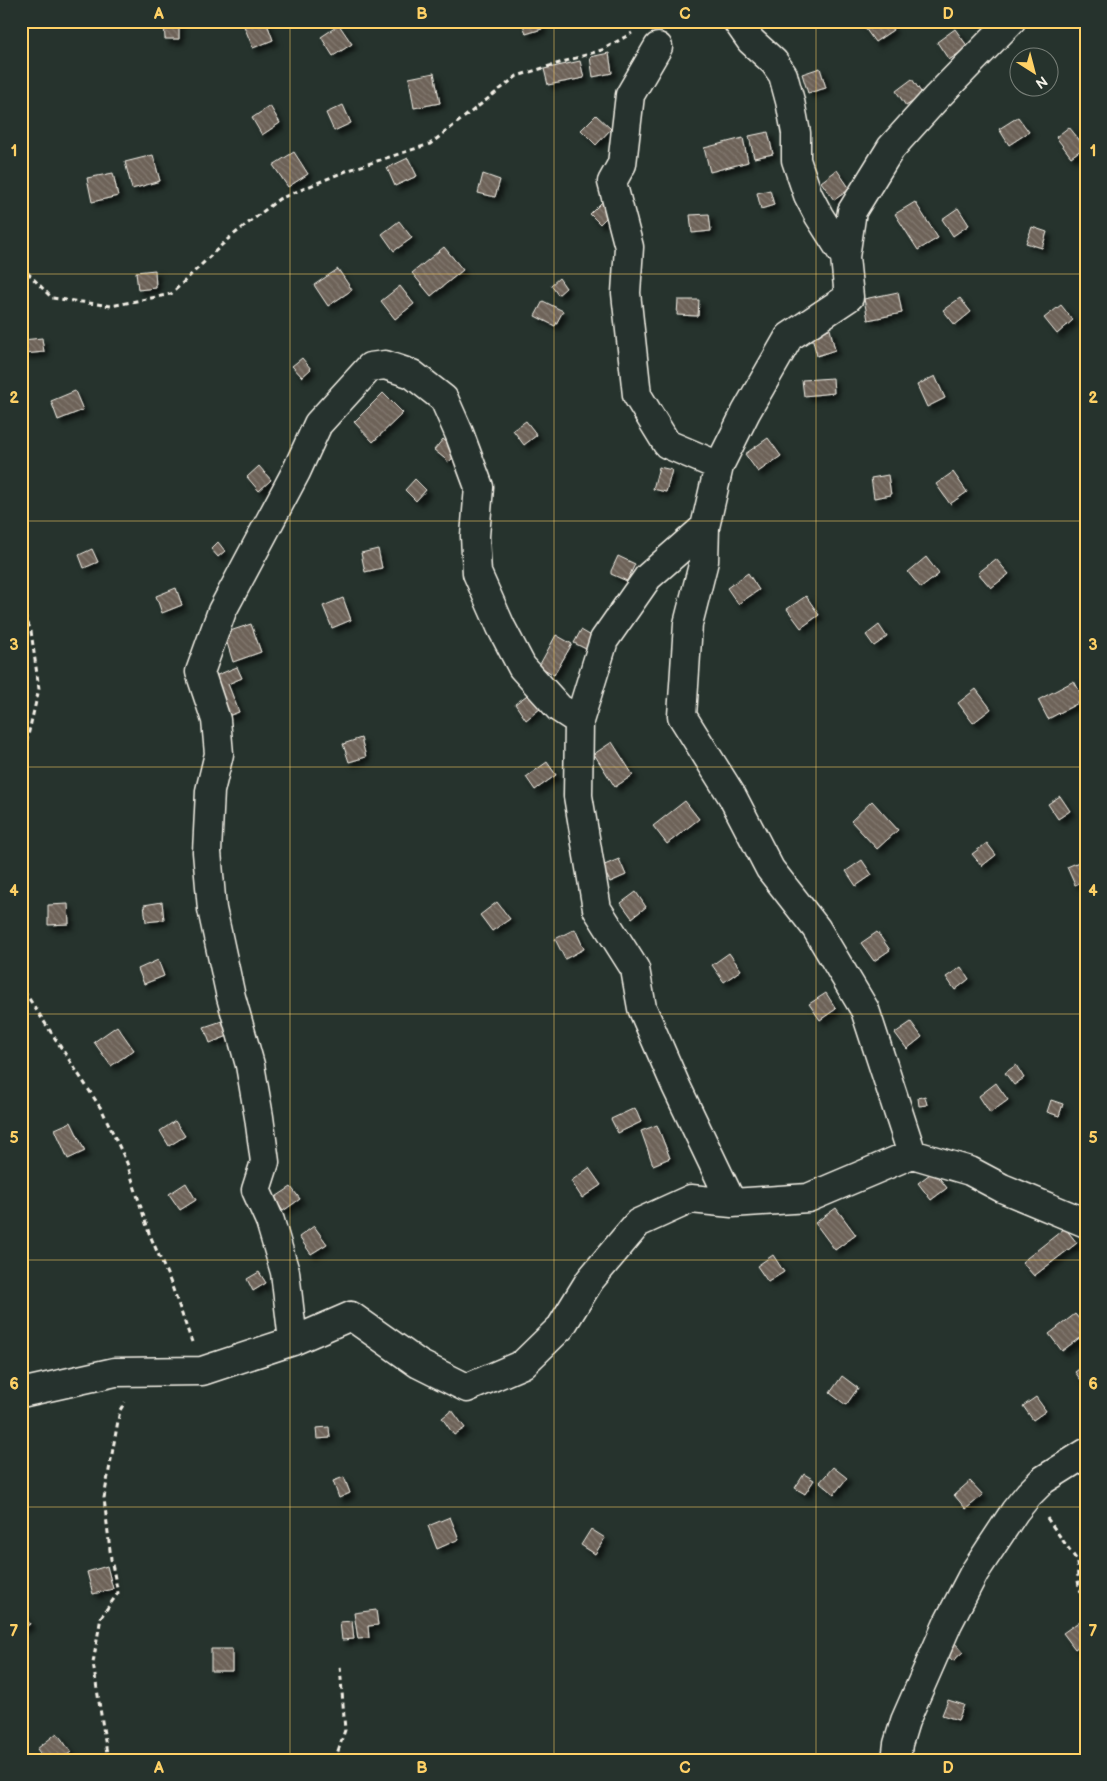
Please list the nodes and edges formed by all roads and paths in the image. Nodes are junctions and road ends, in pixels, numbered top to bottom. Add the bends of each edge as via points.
1 (737, 21) edge
2 (1011, 21) edge
3 (636, 31) dead end
4 (658, 46) dead end
5 (845, 256) junction
6 (21, 266) edge
7 (719, 466) junction
8 (705, 527) junction
9 (21, 606) edge
10 (579, 721) junction
11 (21, 765) edge
12 (21, 857) edge
13 (912, 1154) junction
14 (732, 1203) junction
15 (1086, 1223) edge
16 (293, 1341) junction
17 (202, 1371) junction
18 (140, 1372) junction
19 (21, 1393) edge
20 (1086, 1453) edge
21 (1029, 1494) junction
22 (1086, 1598) edge
23 (340, 1666) dead end
24 (108, 1760) edge
25 (335, 1760) edge
26 (896, 1760) edge

1 - 5 street via 783,75 796,133 796,160 808,195
2 - 5 street via 891,148 852,211
3 - 6 path via 602,50 517,76 430,144 346,171 279,199 228,239 171,294 111,306 52,298
4 - 7 street via 630,95 622,164 612,182 629,247 626,293 637,395 667,444
5 - 7 street via 849,297 789,337
7 - 8 street
8 - 10 street via 648,577 604,640
8 - 13 street via 704,561 688,624 682,716 732,796 770,868 816,928 865,1010
9 - 11 path via 31,631 39,689
10 - 14 street via 578,796 597,909 635,969 642,1008
10 - 16 street via 558,708 522,666 477,572 479,488 444,399 412,374 384,365 370,367 318,424 222,611 200,672 216,720 219,754 210,791 207,852 212,909 250,1065 265,1162 256,1190 270,1221 285,1272
12 - 17 path via 22,988 102,1110 127,1163 149,1232
13 - 14 street via 808,1198
13 - 15 street via 970,1171
14 - 16 street via 691,1199 638,1223 590,1280 561,1327 523,1364 468,1388 419,1364 351,1316
16 - 17 street
17 - 18 street
18 - 19 street via 115,1372
18 - 24 path via 120,1410 104,1498 118,1592 101,1616 92,1663
20 - 21 street via 1043,1480
21 - 22 path via 1076,1559 1077,1585
21 - 26 street via 974,1573 948,1623 905,1721
23 - 25 path via 345,1730

